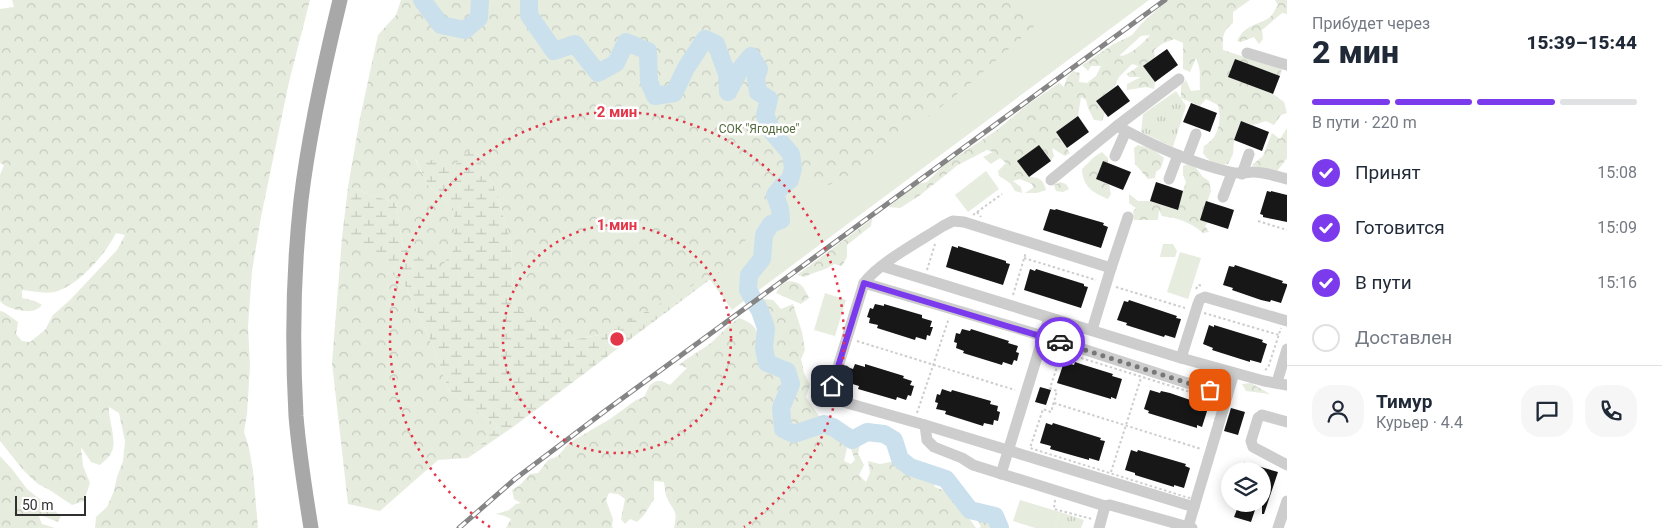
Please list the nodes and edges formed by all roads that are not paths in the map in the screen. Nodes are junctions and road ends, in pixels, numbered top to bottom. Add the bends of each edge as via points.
1 (340, 0) edge
2 (1247, 53) dead end
3 (1287, 64) edge
4 (1178, 79) dead end
5 (1122, 128) junction
6 (1196, 134) dead end
7 (1249, 154) dead end
8 (1115, 156) dead end
9 (1183, 156) junction
10 (1237, 173) junction
11 (1169, 179) dead end
12 (1287, 179) edge
13 (1051, 180) dead end
14 (1223, 197) dead end
15 (1128, 217) dead end
16 (882, 266) junction
17 (1106, 266) junction
18 (864, 283) junction
19 (1049, 318) junction
20 (1285, 321) edge
21 (1092, 330) junction
22 (1043, 336) junction
23 (1287, 352) edge
24 (1181, 358) junction
25 (1234, 373) junction
26 (1282, 384) edge
27 (1227, 396) junction
28 (1287, 422) edge
29 (920, 423) junction
30 (1008, 450) junction
31 (1287, 465) edge
32 (1001, 474) junction
33 (1112, 479) junction
34 (1287, 501) edge
35 (1107, 505) junction
36 (1194, 507) junction
37 (1100, 525) edge
38 (311, 528) edge
39 (1190, 528) edge
40 (1278, 528) edge

1 - 38 main road via 313,125 302,200 294,310 296,416
2 - 3 lane
4 - 5 lane
5 - 8 lane
5 - 9 lane
5 - 13 lane
6 - 9 lane
7 - 10 lane
9 - 10 lane
9 - 11 lane
10 - 12 lane via 1254,172
10 - 14 lane
15 - 17 lane
16 - 17 lane via 953,221
16 - 18 lane
16 - 19 lane
17 - 21 lane via 1108,285
18 - 22 lane
18 - 29 lane via 832,392 840,401
19 - 21 lane
19 - 22 lane
20 - 24 lane via 1205,297 1198,304
21 - 24 lane
22 - 27 lane via 1142,373
22 - 30 lane
23 - 26 lane
24 - 25 lane
25 - 26 lane
25 - 27 lane
27 - 36 lane
28 - 31 lane via 1260,416 1251,441 1253,447
29 - 30 lane
29 - 32 lane via 934,448
30 - 32 lane
30 - 33 lane
32 - 35 lane
33 - 35 lane
33 - 36 lane
34 - 40 lane
35 - 37 lane
35 - 39 lane
36 - 39 lane

